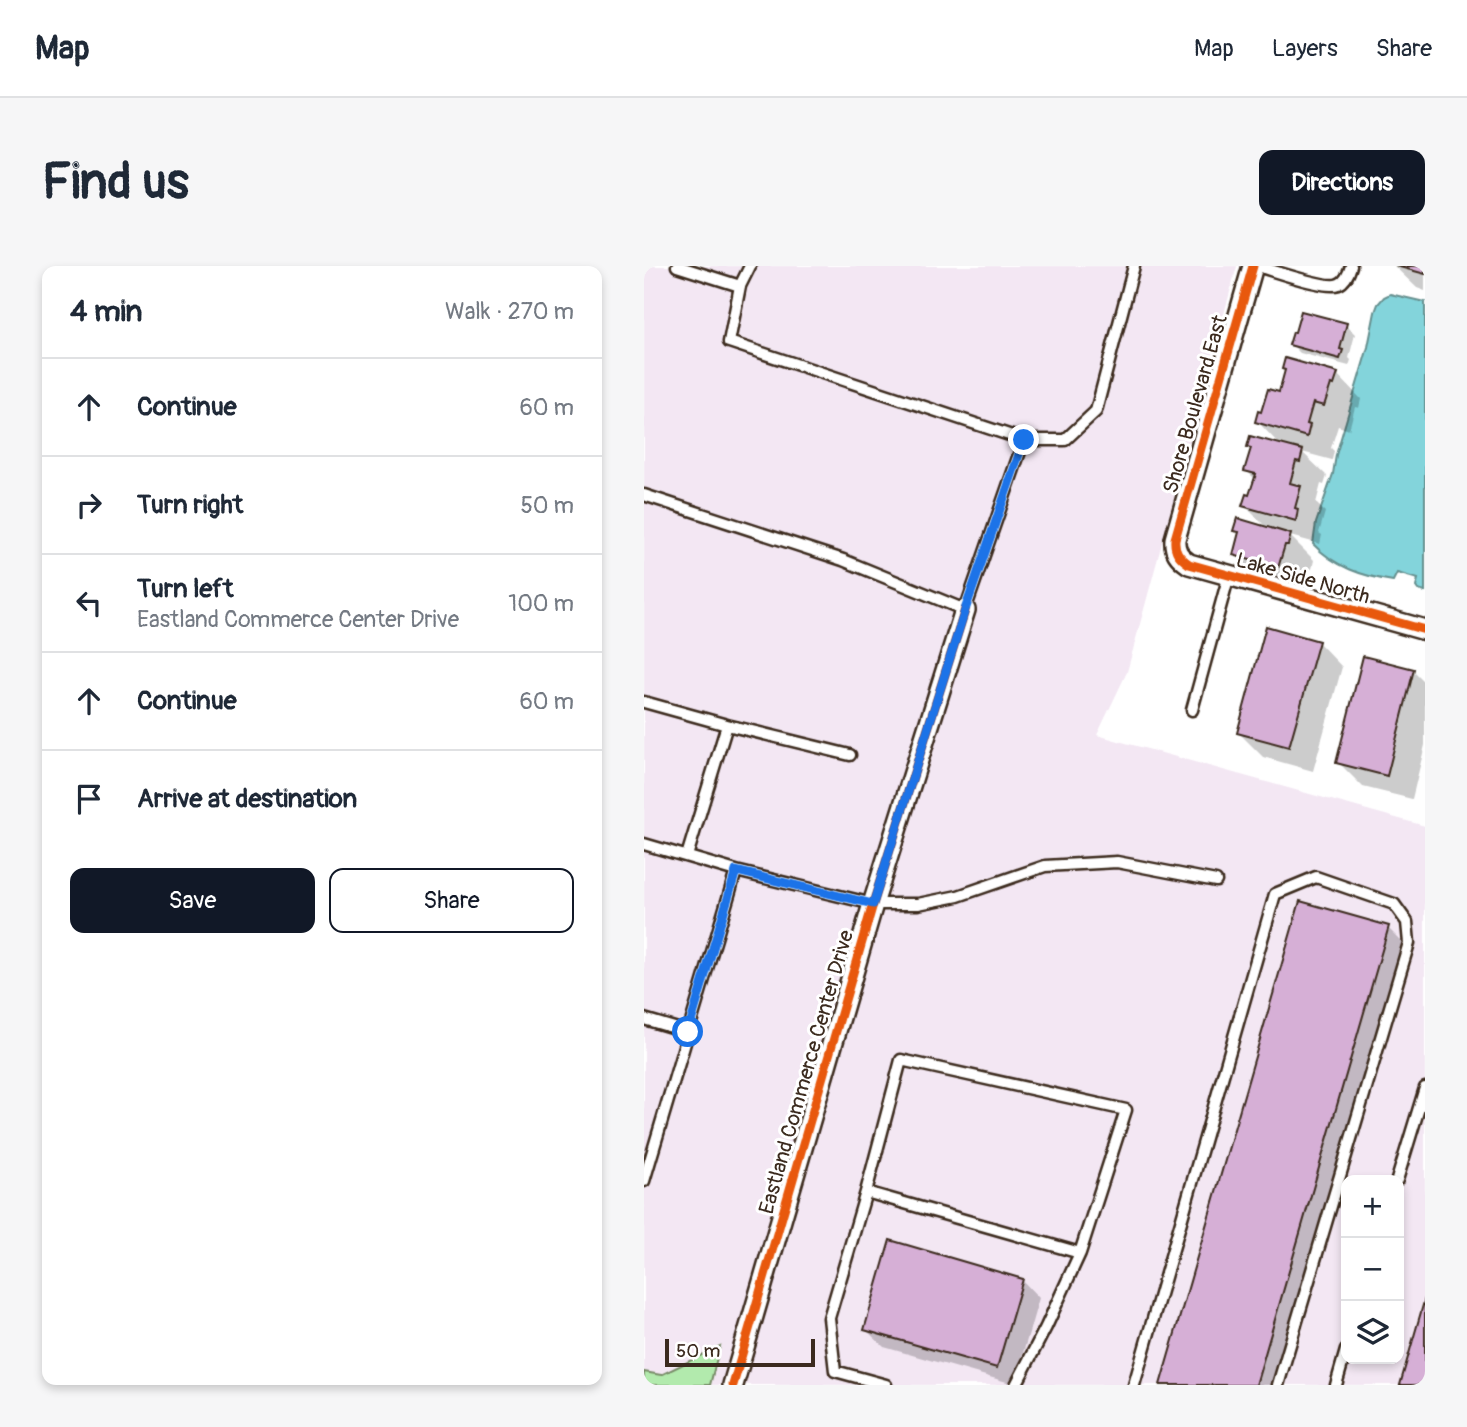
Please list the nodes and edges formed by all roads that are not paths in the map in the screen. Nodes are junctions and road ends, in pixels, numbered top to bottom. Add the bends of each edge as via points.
1 (677, 266) edge
2 (750, 266) edge
3 (1134, 266) edge
4 (1255, 266) edge
5 (1351, 266) edge
6 (740, 286) junction
7 (1024, 440) junction
8 (644, 495) edge
9 (1176, 552) joint
10 (1228, 575) junction
11 (965, 610) junction
12 (1425, 631) edge
13 (644, 702) edge
14 (1192, 710) dead end
15 (726, 725) junction
16 (850, 755) dead end
17 (644, 844) edge
18 (687, 856) junction
19 (736, 871) junction
20 (1216, 881) dead end
21 (873, 904) junction
22 (644, 1018) edge
23 (688, 1032) junction
24 (1425, 1088) edge
25 (1399, 1175) edge
26 (644, 1181) edge
27 (866, 1192) junction
28 (1080, 1253) junction
29 (1342, 1364) edge
30 (733, 1385) edge
31 (886, 1385) edge
32 (1016, 1385) edge
33 (1134, 1385) edge
34 (1278, 1385) edge
35 (1336, 1385) edge

1 - 6 lane
2 - 6 lane
3 - 7 lane via 1096,411 1065,440
4 - 5 lane via 1327,286 1340,284
4 - 9 street, Shore Boulevard East via 1175,538
6 - 7 lane via 729,342
7 - 11 lane
8 - 11 lane via 843,560
9 - 10 street, Lake Side North via 1189,564
10 - 12 street, Lake Side North
10 - 14 lane
11 - 21 street, Eastland Commerce Center Drive
13 - 15 lane
15 - 16 lane
15 - 18 lane
17 - 18 lane
18 - 19 lane
19 - 21 lane
19 - 23 lane
20 - 21 lane via 1117,862 1045,866 958,896 918,904
21 - 30 street, Eastland Commerce Center Drive
22 - 23 lane
23 - 26 lane
24 - 25 lane
27 - 28 lane
27 - 28 lane via 901,1060 1125,1110
27 - 31 lane via 830,1318 835,1371
28 - 32 lane
29 - 35 lane
33 - 34 lane via 1275,894 1316,877 1394,904 1407,922 1409,943

